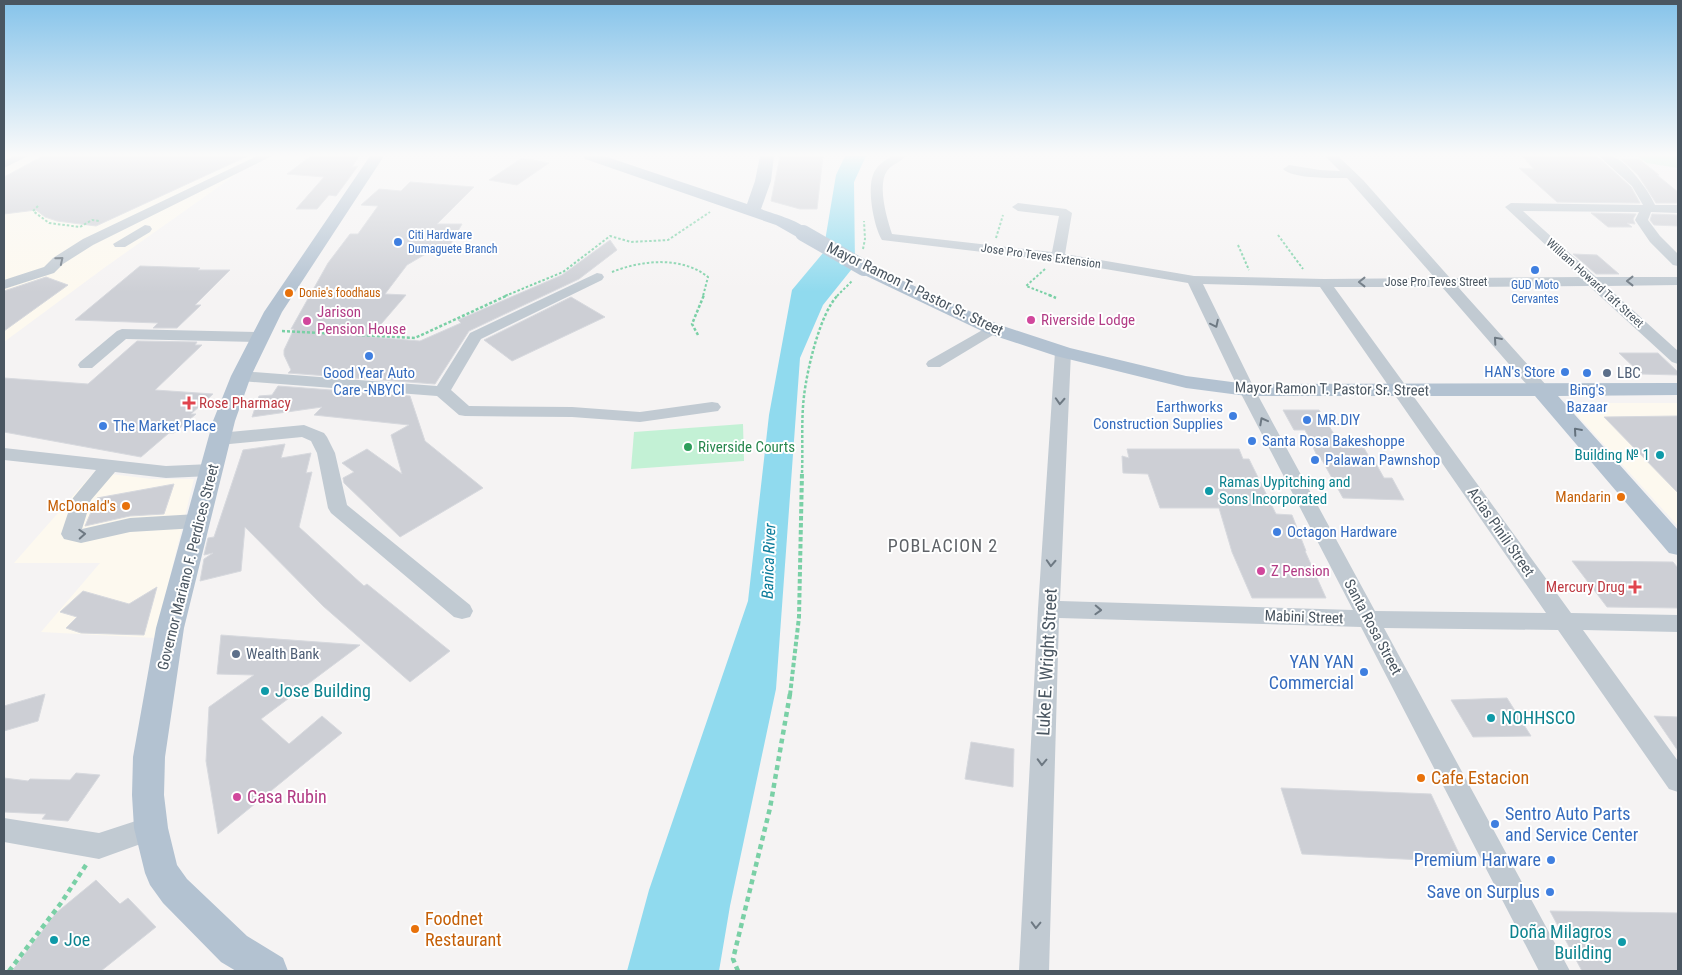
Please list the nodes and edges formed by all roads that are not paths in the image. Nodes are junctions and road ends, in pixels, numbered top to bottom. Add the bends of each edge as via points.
1 (170, 202) edge
2 (188, 202) edge
3 (347, 202) edge
4 (724, 202) edge
5 (755, 202) edge
6 (880, 202) edge
7 (1374, 202) edge
8 (1647, 202) edge
9 (1018, 207) dead end
10 (1648, 209) junction
11 (1678, 209) edge
12 (752, 211) junction
13 (127, 225) junction
14 (145, 229) junction
15 (886, 237) joint
16 (120, 244) dead end
17 (1058, 257) junction
18 (1678, 262) edge
19 (597, 277) road end
20 (1194, 280) junction
21 (1594, 281) junction
22 (1678, 281) edge
23 (1318, 282) junction
24 (1446, 282) junction
25 (4, 285) edge
26 (993, 329) junction
27 (262, 334) junction
28 (1063, 352) junction
29 (1678, 358) edge
30 (934, 364) dead end
31 (86, 365) dead end
32 (241, 376) junction
33 (1678, 389) edge
34 (1247, 390) junction
35 (1401, 390) junction
36 (1541, 390) junction
37 (442, 391) junction
38 (712, 407) dead end
39 (219, 439) junction
40 (4, 454) edge
41 (110, 467) junction
42 (211, 470) junction
43 (198, 521) junction
44 (1669, 525) edge
45 (1678, 546) edge
46 (1049, 609) junction
47 (462, 611) dead end
48 (1368, 619) junction
49 (1566, 623) junction
50 (1678, 623) edge
51 (1678, 781) edge
52 (150, 828) junction
53 (4, 830) edge
54 (270, 971) edge
55 (1034, 971) edge
56 (1555, 971) edge

1 - 13 street
2 - 14 street
3 - 27 main road, Governor Mariano F. Perdices Street via 273,312
4 - 12 main road, Mayor Ramon T. Pastor Sr. Street
5 - 12 main road
6 - 15 street
7 - 24 street
8 - 10 street
9 - 17 street via 1066,213
10 - 11 street
10 - 18 street via 1641,220 1646,229
10 - 21 street, William Howard Taft Street via 1511,207
12 - 26 main road, Mayor Ramon T. Pastor Sr. Street, bridge via 803,233 860,268
13 - 14 street
25 -> 13 street via 49,270 74,250
14 - 16 street
15 - 17 street, Jose Pro Teves Extension
17 - 20 street, Jose Pro Teves Extension
19 - 37 street via 475,336
20 - 23 street, Jose Pro Teves Street
20 -> 34 street, Santa Rosa Street
22 -> 21 street, Jose Pro Teves Street
21 - 24 street, Jose Pro Teves Street
21 - 29 street, William Howard Taft Street
24 -> 23 street, Jose Pro Teves Street
23 - 35 street, Acias Pinili Street
36 -> 24 street
26 - 28 main road, Mayor Ramon T. Pastor Sr. Street
26 - 30 street
27 - 31 street via 122,334
27 - 32 main road, Governor Mariano F. Perdices Street
28 - 34 main road, Mayor Ramon T. Pastor Sr. Street via 1186,382
28 -> 46 street, Luke E. Wright Street
32 - 37 street
32 - 39 main road, Governor Mariano F. Perdices Street
33 - 36 main road, Mayor Ramon T. Pastor Sr. Street
34 - 35 main road, Mayor Ramon T. Pastor Sr. Street
48 -> 34 street, Santa Rosa Street
35 - 36 main road, Mayor Ramon T. Pastor Sr. Street
35 - 49 street, Acias Pinili Street
44 -> 36 main road
37 - 38 street via 465,411 572,412 640,417
39 - 42 main road, Governor Mariano F. Perdices Street
39 - 47 street via 304,431 318,437 326,453 338,508
40 - 41 street
41 - 42 street via 166,472
41 -> 43 street via 82,498 71,534 80,536 130,525
42 - 43 main road, Governor Mariano F. Perdices Street
43 - 52 main road, Governor Mariano F. Perdices Street via 170,628 154,718 149,757
44 - 45 main road
46 -> 48 street, Mabini Street
46 -> 55 street, Luke E. Wright Street
48 - 49 street, Mabini Street
48 - 56 street, Santa Rosa Street
49 - 50 street, Mabini Street
49 - 51 street, Acias Pinili Street
52 - 53 street via 99,846
52 - 54 main road, Governor Mariano F. Perdices Street via 162,873 175,891 234,948

